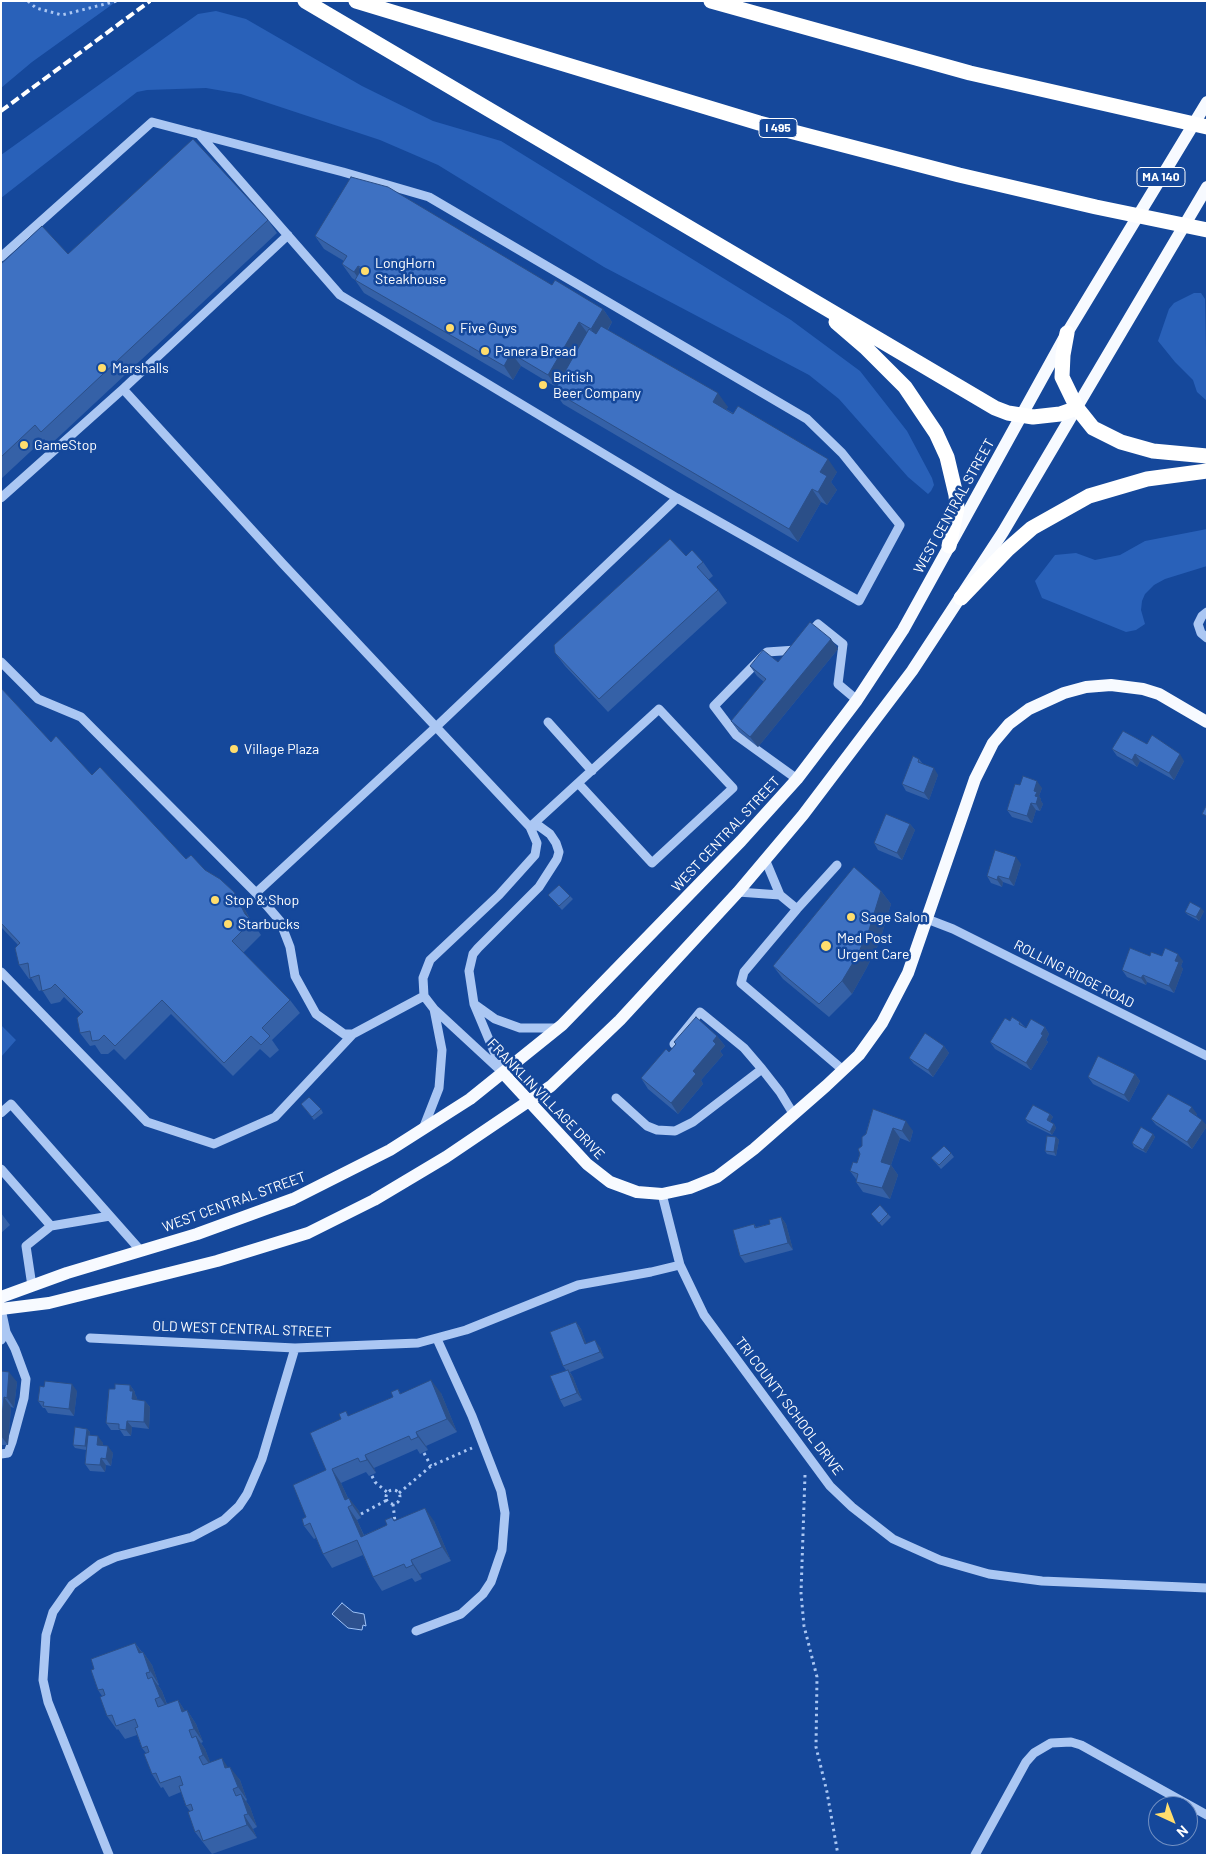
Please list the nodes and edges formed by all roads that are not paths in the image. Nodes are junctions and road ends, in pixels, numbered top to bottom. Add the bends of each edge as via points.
1 (305, 1) edge
2 (356, 1) edge
3 (711, 1) edge
4 (1207, 102) edge
5 (1207, 127) edge
6 (199, 134) junction
7 (1207, 187) edge
8 (1207, 230) edge
9 (288, 236) junction
10 (1, 257) edge
11 (802, 294) junction
12 (1068, 333) junction
13 (123, 390) junction
14 (1076, 408) junction
15 (1021, 416) junction
16 (1207, 456) edge
17 (1207, 471) edge
18 (1, 498) edge
19 (677, 498) junction
20 (949, 546) junction
21 (961, 598) junction
22 (1207, 612) edge
23 (1207, 638) edge
24 (1, 662) edge
25 (857, 700) junction
26 (548, 722) dead end
27 (1206, 722) edge
28 (437, 726) junction
29 (592, 771) junction
30 (797, 779) junction
31 (578, 783) junction
32 (530, 827) junction
33 (765, 859) junction
34 (837, 865) dead end
35 (738, 892) junction
36 (256, 894) junction
37 (780, 895) junction
38 (796, 909) junction
39 (927, 919) junction
40 (1, 972) edge
41 (424, 996) junction
42 (474, 1004) junction
43 (434, 1009) junction
44 (558, 1028) junction
45 (353, 1034) junction
46 (674, 1044) edge
47 (1207, 1056) edge
48 (762, 1069) junction
49 (843, 1070) junction
50 (503, 1073) junction
51 (616, 1098) dead end
52 (530, 1101) junction
53 (1, 1114) edge
54 (794, 1115) junction
55 (423, 1129) junction
56 (1, 1169) edge
57 (662, 1194) junction
58 (110, 1216) junction
59 (51, 1226) junction
60 (141, 1251) junction
61 (680, 1265) junction
62 (32, 1286) junction
63 (1, 1297) edge
64 (1, 1309) edge
65 (4, 1336) edge
66 (90, 1338) dead end
67 (436, 1338) junction
68 (295, 1348) junction
69 (1, 1454) edge
70 (1207, 1588) edge
71 (416, 1631) dead end
72 (1207, 1815) edge
73 (109, 1855) edge
74 (975, 1855) edge

1 - 11 highway
2 - 8 highway, I 495 via 759,123 977,179
3 - 5 highway via 970,73
4 - 12 main road, WEST CENTRAL STREET / MA 140
6 - 9 street
6 - 10 street via 152,122
6 - 19 street via 429,197 807,418 842,454 900,525 859,601
7 - 14 main road, MA 140
9 - 13 street
9 - 19 street via 340,295
11 - 15 highway via 995,408
11 - 20 highway via 865,347 905,387 936,433 947,457 956,495 957,508
12 - 14 highway via 1062,355 1062,378
12 - 15 main road, WEST CENTRAL STREET / MA 140
13 - 18 street
13 - 28 street via 282,564
14 - 15 highway via 1046,416
14 - 16 highway via 1093,428 1121,442 1152,451
14 - 21 main road, MA 140
15 - 20 main road, WEST CENTRAL STREET / MA 140
17 - 21 highway via 1128,484 1089,496 1026,534
19 - 28 street
20 - 25 main road, WEST CENTRAL STREET / MA 140 via 903,630
21 - 33 main road, MA 140 via 876,720
22 - 23 street via 1198,624
24 - 36 street via 38,699 81,717
25 - 30 main road, WEST CENTRAL STREET / MA 140
25 - 30 street via 838,684 843,644 818,624 795,652 767,652 714,706 736,735
26 - 29 street
27 - 39 main road via 1159,694 1111,685 1064,693 1018,716 994,743 975,779
28 - 32 street
28 - 36 street
29 - 31 street
29 - 31 street via 659,709 733,788 652,863
30 - 44 main road, WEST CENTRAL STREET / MA 140
31 - 32 street
32 - 41 street via 537,843 535,855 430,960 423,978
32 - 42 street via 539,826 550,834 559,852 557,859 539,888 473,954 468,971
33 - 35 main road, MA 140
33 - 37 street
34 - 38 street
35 - 37 street
35 - 52 main road, MA 140 via 620,1020
36 - 45 street via 280,921 290,947 295,976 316,1014 344,1034
37 - 38 street
38 - 49 street via 744,972 742,983
39 - 47 street, ROLLING RIDGE ROAD via 953,928
39 - 49 main road via 908,973 892,1006 872,1038
40 - 45 street via 147,1122 214,1144 275,1117
41 - 43 street, FRANKLIN VILLAGE DRIVE
41 - 45 street
42 - 44 street via 495,1019 520,1028
42 - 50 street
43 - 50 street, FRANKLIN VILLAGE DRIVE
43 - 55 street via 442,1050 439,1088
44 - 50 main road, WEST CENTRAL STREET / MA 140
46 - 48 street via 700,1012 744,1048
48 - 51 street via 693,1122 675,1131 648,1126
48 - 54 street
49 - 54 main road
50 - 52 main road, FRANKLIN VILLAGE DRIVE
50 - 55 main road, WEST CENTRAL STREET / MA 140
52 - 57 main road, FRANKLIN VILLAGE DRIVE via 602,1177 638,1192
52 - 64 main road, MA 140 via 390,1191 308,1233 217,1261 49,1302
53 - 58 street via 10,1104
54 - 57 main road via 717,1177 699,1186
55 - 60 main road, WEST CENTRAL STREET / MA 140 via 390,1150 294,1199
56 - 59 street
57 - 61 street, TRI COUNTY SCHOOL DRIVE
58 - 59 street
58 - 60 street
59 - 62 street via 26,1246
60 - 62 main road, WEST CENTRAL STREET / MA 140
61 - 67 street, OLD WEST CENTRAL STREET via 578,1285 474,1327
61 - 70 street, TRI COUNTY SCHOOL DRIVE via 704,1316 830,1486 882,1531 907,1547 962,1568 989,1574 1042,1581
62 - 63 main road, WEST CENTRAL STREET / MA 140
64 - 65 street
65 - 69 street via 15,1349 26,1379 12,1442 8,1453
66 - 68 street, OLD WEST CENTRAL STREET
67 - 68 street, OLD WEST CENTRAL STREET via 399,1345
67 - 71 street via 483,1443 501,1491 505,1513 499,1558 483,1594 460,1614
68 - 73 street via 262,1459 239,1506 224,1520 192,1537 100,1564 72,1585 53,1612 46,1635 43,1680 48,1702
72 - 74 street via 1081,1745 1050,1743 1026,1762

